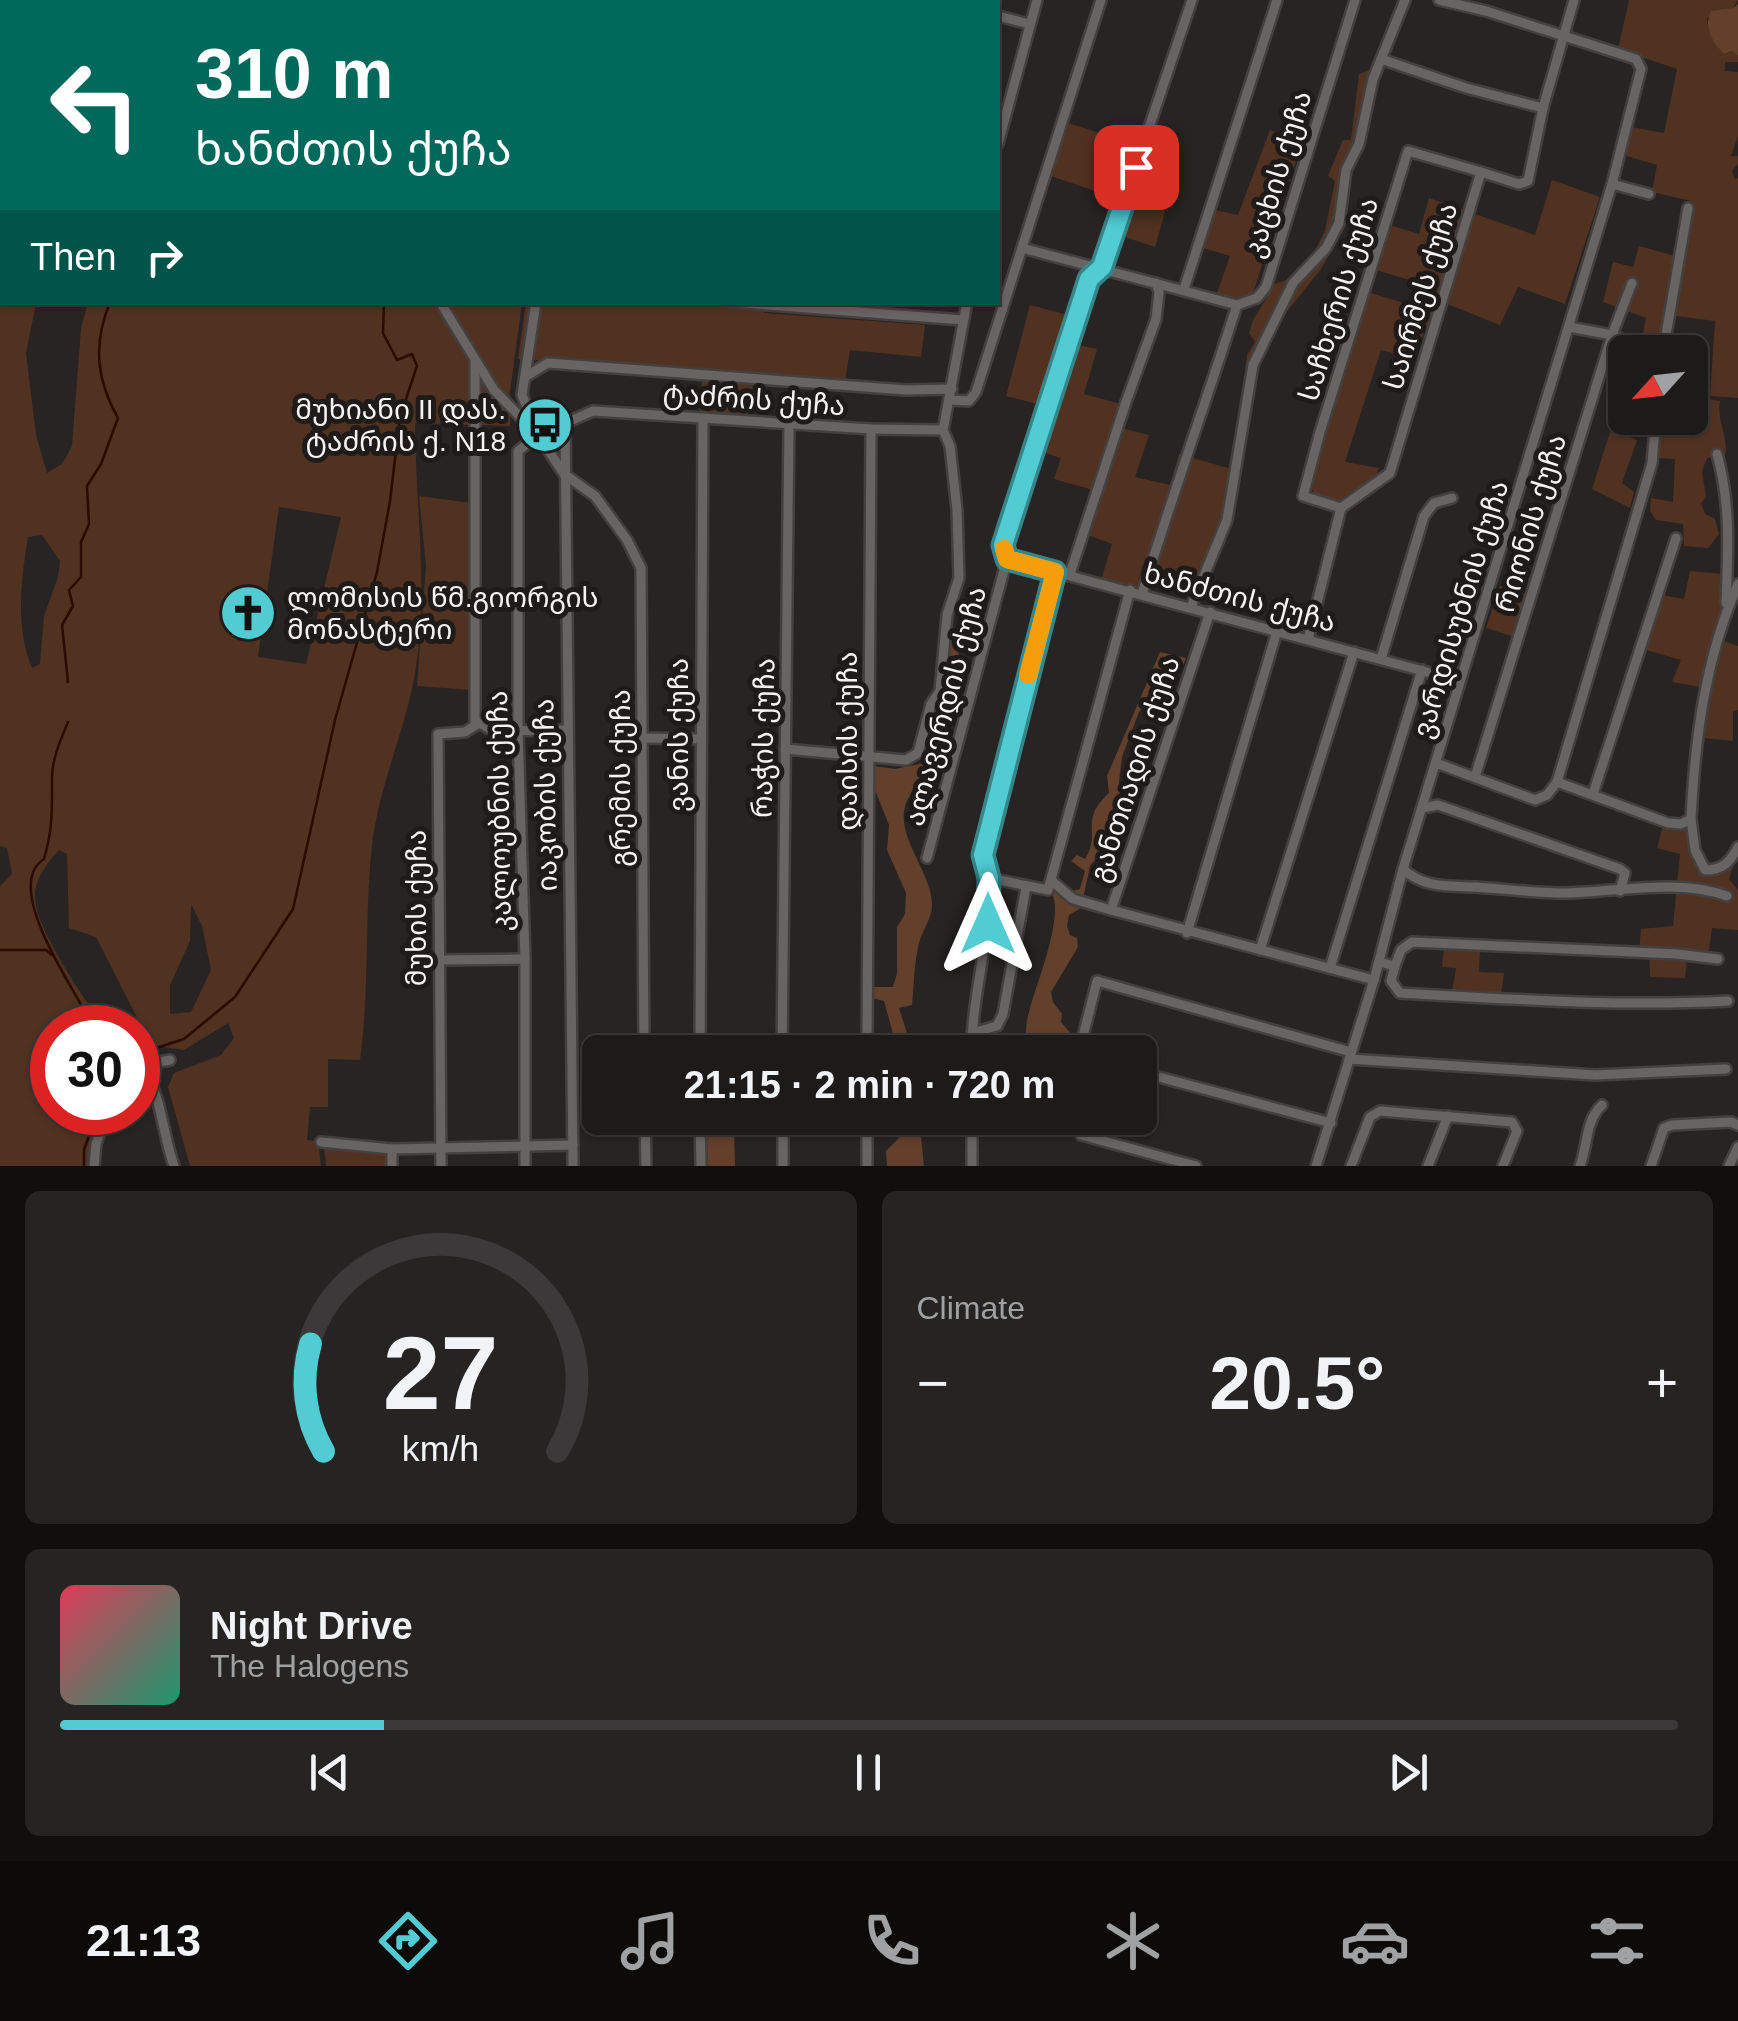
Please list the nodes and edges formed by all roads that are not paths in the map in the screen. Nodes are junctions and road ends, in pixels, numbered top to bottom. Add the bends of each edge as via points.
1 (1037, 0) edge
2 (1101, 0) edge
3 (1192, 0) edge
4 (1277, 0) edge
5 (1355, 0) edge
6 (1405, 0) edge
7 (1439, 0) edge
8 (1574, 0) edge
9 (1000, 17) edge
10 (1029, 24) junction
11 (1564, 36) junction
12 (1382, 58) junction
13 (1002, 104) edge
14 (1544, 108) junction
15 (1481, 172) junction
16 (1612, 184) junction
17 (1649, 194) dead end
18 (1688, 208) dead end
19 (1022, 248) junction
20 (1102, 267) junction
21 (1156, 283) junction
22 (1632, 283) dead end
23 (1184, 289) junction
24 (442, 305) edge
25 (536, 305) edge
26 (770, 305) edge
27 (966, 305) edge
28 (1237, 306) junction
29 (963, 320) junction
30 (1569, 328) junction
31 (1612, 335) joint
32 (1666, 335) edge
33 (1608, 348) edge
34 (476, 360) junction
35 (524, 376) junction
36 (951, 395) junction
37 (703, 418) junction
38 (565, 423) junction
39 (789, 424) junction
40 (871, 429) junction
41 (943, 430) junction
42 (538, 434) junction
43 (1654, 435) edge
44 (1717, 454) dead end
45 (564, 474) junction
46 (1452, 498) dead end
47 (1341, 508) junction
48 (1676, 538) dead end
49 (1007, 559) junction
50 (1055, 572) junction
51 (1070, 574) junction
52 (1738, 584) edge
53 (1130, 590) junction
54 (1142, 594) junction
55 (1191, 607) junction
56 (1726, 611) junction
57 (1210, 612) junction
58 (1277, 630) junction
59 (1308, 639) junction
60 (1354, 652) junction
61 (1382, 659) junction
62 (1422, 670) junction
63 (1460, 681) junction
64 (475, 724) junction
65 (566, 730) junction
66 (518, 732) junction
67 (643, 738) junction
68 (700, 739) junction
69 (785, 750) junction
70 (870, 758) junction
71 (1436, 763) junction
72 (1475, 777) junction
73 (1556, 782) junction
74 (1593, 794) junction
75 (1422, 808) junction
76 (1691, 819) junction
77 (1738, 847) edge
78 (927, 858) dead end
79 (1403, 869) junction
80 (989, 878) junction
81 (1052, 881) junction
82 (1026, 886) junction
83 (1620, 891) junction
84 (1727, 896) dead end
85 (1111, 910) junction
86 (1188, 932) junction
87 (1260, 950) junction
88 (525, 959) junction
89 (1718, 959) dead end
90 (438, 960) junction
91 (1379, 962) junction
92 (1394, 966) junction
93 (1330, 968) junction
94 (1374, 980) junction
95 (1728, 1001) dead end
96 (972, 1033) joint
97 (644, 1035) edge
98 (700, 1035) edge
99 (782, 1035) edge
100 (868, 1035) edge
101 (1084, 1035) edge
102 (1350, 1056) junction
103 (170, 1060) dead end
104 (160, 1062) edge
105 (1726, 1069) dead end
106 (1157, 1077) edge
107 (1602, 1105) dead end
108 (160, 1109) edge
109 (1448, 1116) junction
110 (1331, 1123) junction
111 (1738, 1125) edge
112 (99, 1135) edge
113 (645, 1135) edge
114 (700, 1135) edge
115 (782, 1135) edge
116 (867, 1135) edge
117 (972, 1135) edge
118 (1081, 1135) edge
119 (321, 1142) dead end
120 (525, 1145) junction
121 (573, 1145) junction
122 (441, 1147) junction
123 (1738, 1147) edge
124 (392, 1149) junction
125 (94, 1166) edge
126 (174, 1166) edge
127 (392, 1166) edge
128 (441, 1166) edge
129 (526, 1166) edge
130 (573, 1166) edge
131 (646, 1166) edge
132 (701, 1166) edge
133 (783, 1166) edge
134 (867, 1166) edge
135 (972, 1166) edge
136 (1196, 1166) edge
137 (1316, 1166) edge
138 (1351, 1166) edge
139 (1428, 1166) edge
140 (1502, 1166) edge
141 (1580, 1166) edge
142 (1651, 1166) edge
143 (1729, 1166) edge

1 - 10 street
2 - 19 street
3 - 20 street, ალავერდის ქუჩა
4 - 23 street
5 - 28 street, კაცხის ქუჩა via 1266,286
6 - 12 street
7 - 11 street
8 - 11 street, საირმეს ქუჩა
9 - 10 street
10 - 13 street
11 - 14 street, საირმეს ქუჩა
11 - 16 street, ვარდისუბნის ქუჩა via 1641,63
12 - 14 street
12 - 55 street via 1360,144 1346,170 1339,224 1293,283 1253,365 1228,520
14 - 15 street, საირმეს ქუჩა via 1528,181
15 - 47 street, საირმეს ქუჩა via 1390,474
15 - 47 street, საჩხერის ქუჩა via 1408,151 1303,496
16 - 17 street
16 - 30 street, ვარდისუბნის ქუჩა
18 - 32 street
19 - 20 street
19 - 36 street via 976,392 970,401
20 - 21 street
20 - 49 street, ალავერდის ქუჩა via 1089,279 1003,545
21 - 23 street
21 - 51 street via 1156,318
22 - 31 street, რიონის ქუჩა
23 - 28 street
24 - 34 street
25 - 35 street
26 - 29 street
27 - 29 street
28 - 54 street
29 - 36 street
30 - 31 street
30 - 63 street, ვარდისუბნის ქუჩა
33 - 72 street, რიონის ქუჩა
34 - 42 street via 494,390
34 - 64 street
35 - 36 street via 548,362
35 - 42 street via 522,395
36 - 41 street
37 - 38 street, ტაძრის ქუჩა via 593,411
37 - 39 street, ტაძრის ქუჩა
37 - 68 street, ვანის ქუჩა
38 - 42 street
38 - 45 street, იაკობის ქუჩა
39 - 40 street, ტაძრის ქუჩა
39 - 69 street, რაჭის ქუჩა
40 - 41 street, ტაძრის ქუჩა
40 - 70 street, დაისის ქუჩა
41 - 70 street via 956,494 959,578 947,615 940,692 918,753 906,760
42 - 45 street
42 - 66 street, კალოუბნის ქუჩა via 518,451 516,476
43 - 73 street via 1652,462
44 - 56 street via 1729,522
45 - 65 street, იაკობის ქუჩა
45 - 67 street, გრემის ქუჩა via 595,496 641,568
46 - 61 street via 1434,503 1424,516
47 - 59 street
48 - 74 street
49 - 50 street, ხანძთის ქუჩა
49 - 78 street, ალავერდის ქუჩა
50 - 51 street, ხანძთის ქუჩა
50 - 80 street via 983,855
51 - 53 street, ხანძთის ქუჩა
52 - 56 street
53 - 54 street, ხანძთის ქუჩა
53 - 81 street
54 - 55 street, ხანძთის ქუჩა
55 - 57 street, ხანძთის ქუჩა
56 - 76 street via 1700,712
57 - 58 street, ხანძთის ქუჩა
57 - 85 street, განთიადის ქუჩა
58 - 59 street, ხანძთის ქუჩა
58 - 86 street
59 - 60 street, ხანძთის ქუჩა
60 - 61 street, ხანძთის ქუჩა
60 - 87 street
61 - 62 street, ხანძთის ქუჩა
62 - 63 street, ხანძთის ქუჩა
62 - 93 street
63 - 71 street, ვარდისუბნის ქუჩა
64 - 66 street
64 - 90 street, მუხის ქუჩა via 465,732 438,734
65 - 66 street
65 - 121 street, იაკობის ქუჩა
66 - 88 street, კალოუბნის ქუჩა
67 - 68 street
67 - 97 street, გრემის ქუჩა
68 - 98 street, ვანის ქუჩა
69 - 70 street
69 - 99 street, რაჭის ქუჩა
70 - 100 street, დაისის ქუჩა
71 - 72 street
71 - 75 street, ვარდისუბნის ქუჩა
72 - 73 street via 1535,800
73 - 74 street
74 - 76 street via 1668,823
75 - 79 street, ვარდისუბნის ქუჩა
75 - 83 street via 1438,805 1620,869
76 - 77 street via 1705,870 1718,870
79 - 83 street via 1415,881 1439,885
79 - 91 street, ვარდისუბნის ქუჩა
80 - 82 street
80 - 96 street
81 - 82 street via 1048,890
81 - 85 street via 1073,899
82 - 96 street via 1003,1014 997,1026
83 - 84 street via 1678,888
85 - 86 street, განთიადის ქუჩა
86 - 87 street, განთიადის ქუჩა
87 - 93 street, განთიადის ქუჩა
88 - 90 street
88 - 120 street, კალოუბნის ქუჩა
89 - 92 street via 1412,942
90 - 122 street, მუხის ქუჩა
91 - 92 street
91 - 94 street, ვარდისუბნის ქუჩა
92 - 95 street via 1392,981 1400,993 1575,1003
93 - 94 street, განთიადის ქუჩა
94 - 102 street, ვარდისუბნის ქუჩა
101 - 102 street via 1098,982
102 - 105 street via 1595,1075
102 - 110 street, ვარდისუბნის ქუჩა
103 - 104 street
106 - 110 street
107 - 141 street via 1594,1112
108 - 126 street
109 - 138 street via 1375,1112
109 - 139 street
109 - 140 street via 1516,1125
110 - 137 street, ვარდისუბნის ქუჩა
111 - 142 street via 1672,1124 1664,1128
112 - 125 street
113 - 131 street
114 - 132 street
115 - 133 street
116 - 134 street
117 - 135 street
118 - 136 street
119 - 124 street
120 - 121 street
120 - 122 street
120 - 129 street, კალოუბნის ქუჩა
121 - 130 street, იაკობის ქუჩა
122 - 124 street
122 - 128 street, მუხის ქუჩა
123 - 143 street
124 - 127 street

